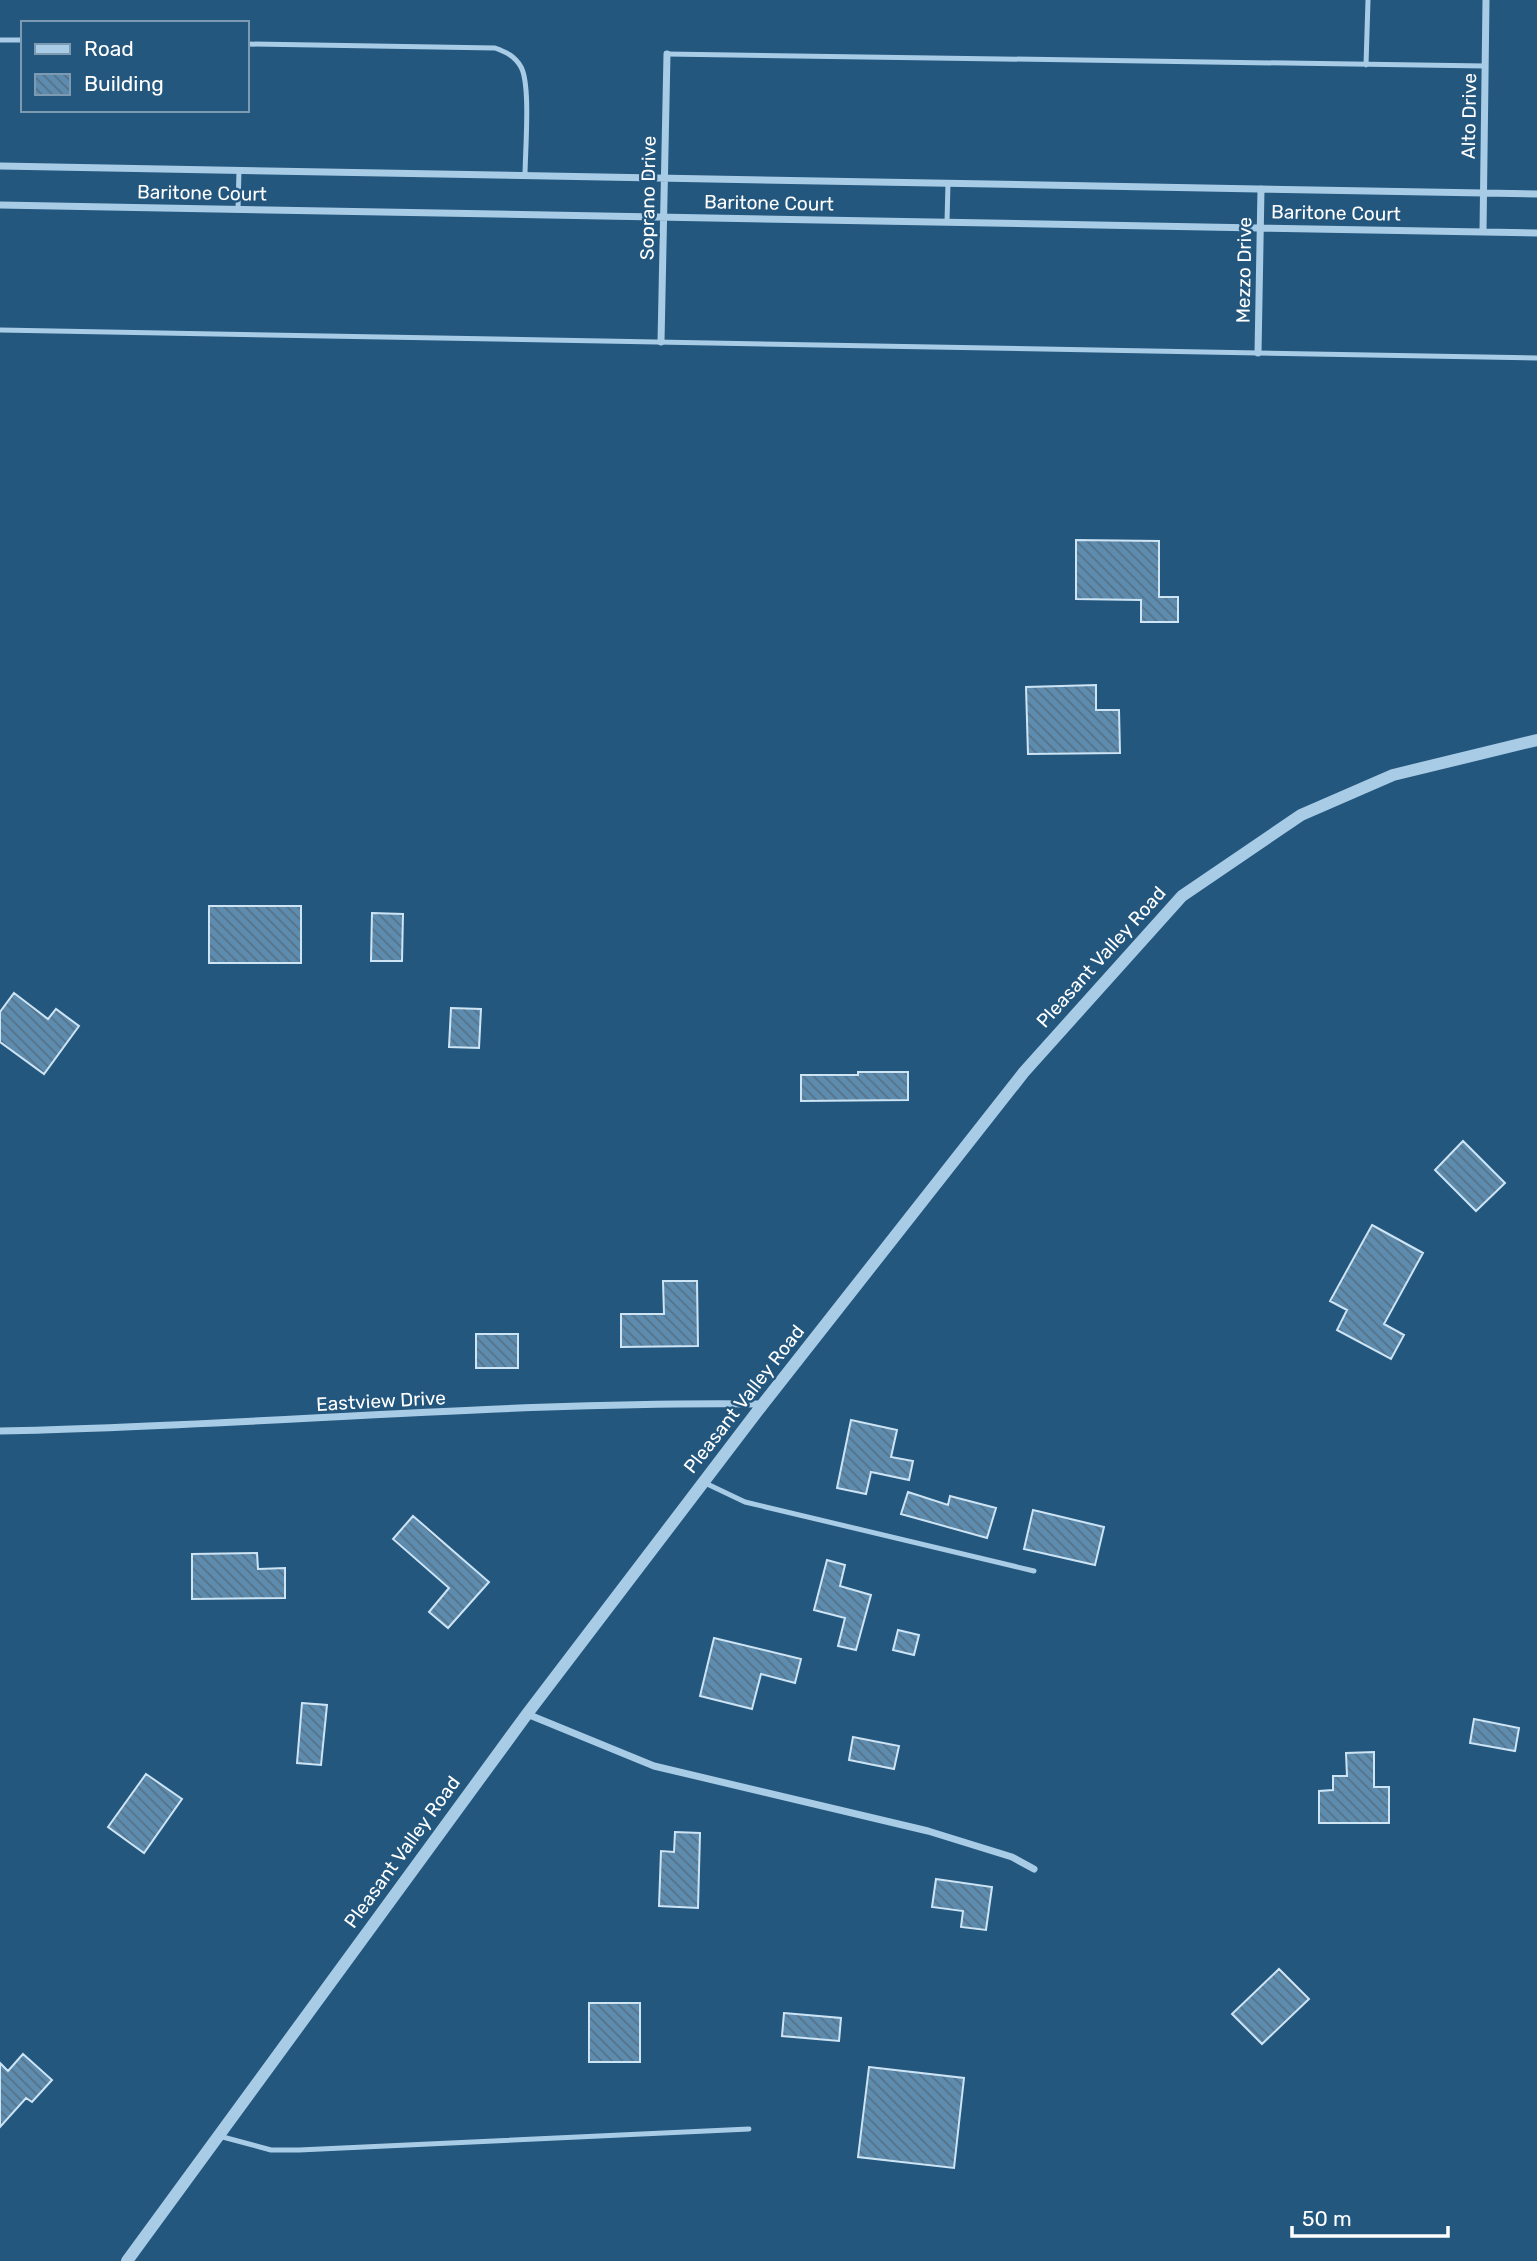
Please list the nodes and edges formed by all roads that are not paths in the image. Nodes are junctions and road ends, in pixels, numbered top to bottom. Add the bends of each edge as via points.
1 (1368, 0) edge
2 (1486, 0) edge
3 (0, 40) edge
4 (21, 40) edge
5 (248, 44) edge
6 (667, 54) joint
7 (1366, 65) junction
8 (1485, 66) junction
9 (0, 166) edge
10 (239, 170) junction
11 (525, 176) junction
12 (665, 178) junction
13 (948, 183) junction
14 (1261, 189) junction
15 (1483, 193) junction
16 (1537, 194) edge
17 (0, 205) edge
18 (238, 209) junction
19 (664, 217) junction
20 (947, 222) junction
21 (1261, 228) junction
22 (1483, 232) junction
23 (1537, 233) edge
24 (0, 330) edge
25 (662, 342) junction
26 (1258, 353) junction
27 (1537, 358) edge
28 (1537, 740) edge
29 (763, 1404) junction
30 (0, 1431) edge
31 (703, 1482) junction
32 (1034, 1571) dead end
33 (527, 1714) junction
34 (1034, 1869) dead end
35 (749, 2129) dead end
36 (219, 2136) junction
37 (127, 2261) edge

1 - 7 lane
2 - 8 street, Alto Drive
3 - 4 lane
5 - 11 lane via 495,48 507,52 523,70 525,82
6 - 7 lane
6 - 12 street, Soprano Drive
7 - 8 lane
8 - 15 street, Alto Drive
9 - 10 street, Baritone Court
10 - 11 street, Baritone Court
10 - 18 lane
11 - 12 street, Baritone Court
12 - 13 street, Baritone Court
12 - 19 street, Soprano Drive
13 - 14 street, Baritone Court
13 - 20 lane
14 - 15 street, Baritone Court
14 - 21 street, Mezzo Drive
15 - 16 street, Baritone Court
15 - 22 street, Alto Drive
17 - 18 street, Baritone Court
18 - 19 street, Baritone Court
19 - 20 street, Baritone Court
19 - 25 street, Soprano Drive
20 - 21 street, Baritone Court
21 - 22 street, Baritone Court
21 - 26 street, Mezzo Drive
22 - 23 street, Baritone Court
24 - 25 lane
25 - 26 lane
26 - 27 lane
28 - 29 street, Pleasant Valley Road via 1393,775 1301,815 1182,896 1024,1072
29 - 30 street, Eastview Drive via 643,1403
29 - 31 street, Pleasant Valley Road
31 - 32 lane via 745,1502
31 - 33 street, Pleasant Valley Road
33 - 34 street via 654,1766 928,1831 1012,1857
33 - 36 street, Pleasant Valley Road
35 - 36 lane via 299,2150 271,2150
36 - 37 street, Pleasant Valley Road

